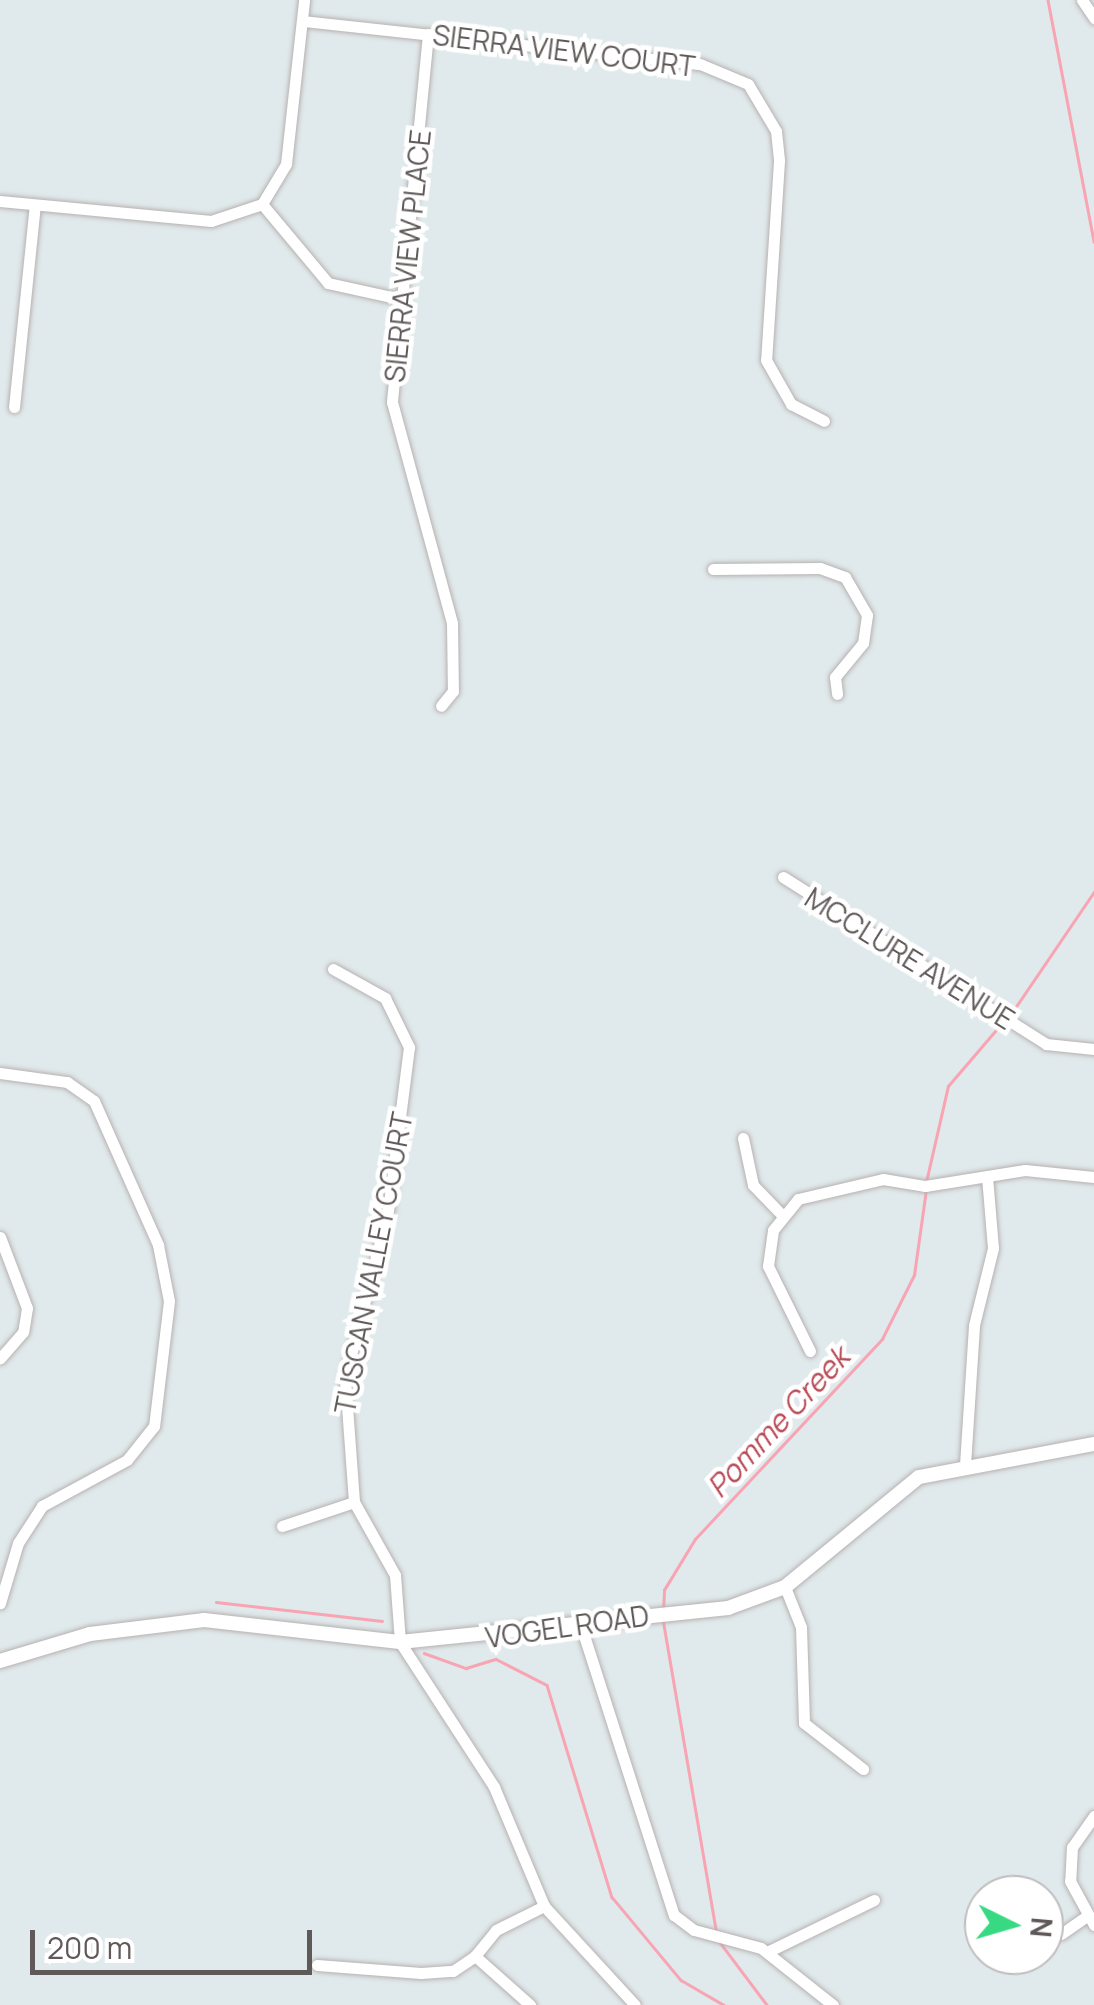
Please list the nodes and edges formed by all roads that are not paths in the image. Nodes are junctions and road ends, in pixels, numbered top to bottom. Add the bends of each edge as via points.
1 (304, 0) edge
2 (1082, 0) edge
3 (1094, 18) edge
4 (303, 20) junction
5 (428, 34) junction
6 (0, 201) edge
7 (262, 204) junction
8 (35, 205) junction
9 (402, 299) junction
10 (14, 407) dead end
11 (824, 421) dead end
12 (713, 569) dead end
13 (836, 694) dead end
14 (441, 706) dead end
15 (783, 878) dead end
16 (332, 969) dead end
17 (1094, 1049) edge
18 (0, 1073) edge
19 (744, 1138) dead end
20 (987, 1176) junction
21 (1094, 1177) edge
22 (781, 1214) junction
23 (0, 1237) edge
24 (810, 1351) dead end
25 (0, 1358) edge
26 (1094, 1444) edge
27 (964, 1465) junction
28 (354, 1502) junction
29 (282, 1526) dead end
30 (785, 1587) junction
31 (0, 1603) edge
32 (580, 1623) junction
33 (400, 1642) junction
34 (0, 1661) edge
35 (862, 1768) dead end
36 (1094, 1816) edge
37 (874, 1900) dead end
38 (544, 1906) junction
39 (1089, 1921) edge
40 (1064, 1933) edge
41 (767, 1952) junction
42 (475, 1956) junction
43 (317, 1965) dead end
44 (530, 2005) edge
45 (634, 2005) edge
46 (833, 2005) edge

1 - 4 street
2 - 3 street
4 - 5 street, SIERRA VIEW COURT
4 - 7 street via 286,164
5 - 9 street, SIERRA VIEW PLACE
5 - 11 street, SIERRA VIEW COURT via 700,64 748,84 776,131 779,161 766,360 791,404
6 - 8 street
7 - 8 street via 211,222
7 - 9 street via 328,284
8 - 10 street
9 - 14 street, SIERRA VIEW PLACE via 392,402 457,658
12 - 13 street via 820,568 845,577 867,615 863,643 835,677
15 - 17 street, MCCLURE AVENUE via 1046,1044
16 - 28 street, TUSCAN VALLEY COURT via 384,998 409,1047 388,1210 345,1379
18 - 31 street via 67,1082 94,1101 158,1244 170,1301 154,1426 127,1460 42,1506 18,1542
19 - 22 street via 754,1185
20 - 21 street
20 - 22 street via 815,1191
20 - 27 street via 992,1248 974,1325
22 - 24 street via 768,1266
23 - 25 street via 28,1308 23,1332
26 - 27 street, VOGEL ROAD
27 - 30 street, VOGEL ROAD via 899,1487
28 - 29 street
28 - 33 street, TUSCAN VALLEY COURT via 395,1575
30 - 32 street, VOGEL ROAD via 746,1604
30 - 35 street via 801,1627 804,1723
32 - 33 street, VOGEL ROAD
32 - 41 street via 674,1915
33 - 34 street, VOGEL ROAD via 204,1620 90,1634
33 - 38 street via 494,1786
36 - 39 street via 1072,1847 1070,1881
37 - 41 street
38 - 42 street via 496,1930
38 - 45 street
39 - 40 street
41 - 46 street
42 - 43 street via 454,1971 421,1973
42 - 44 street

